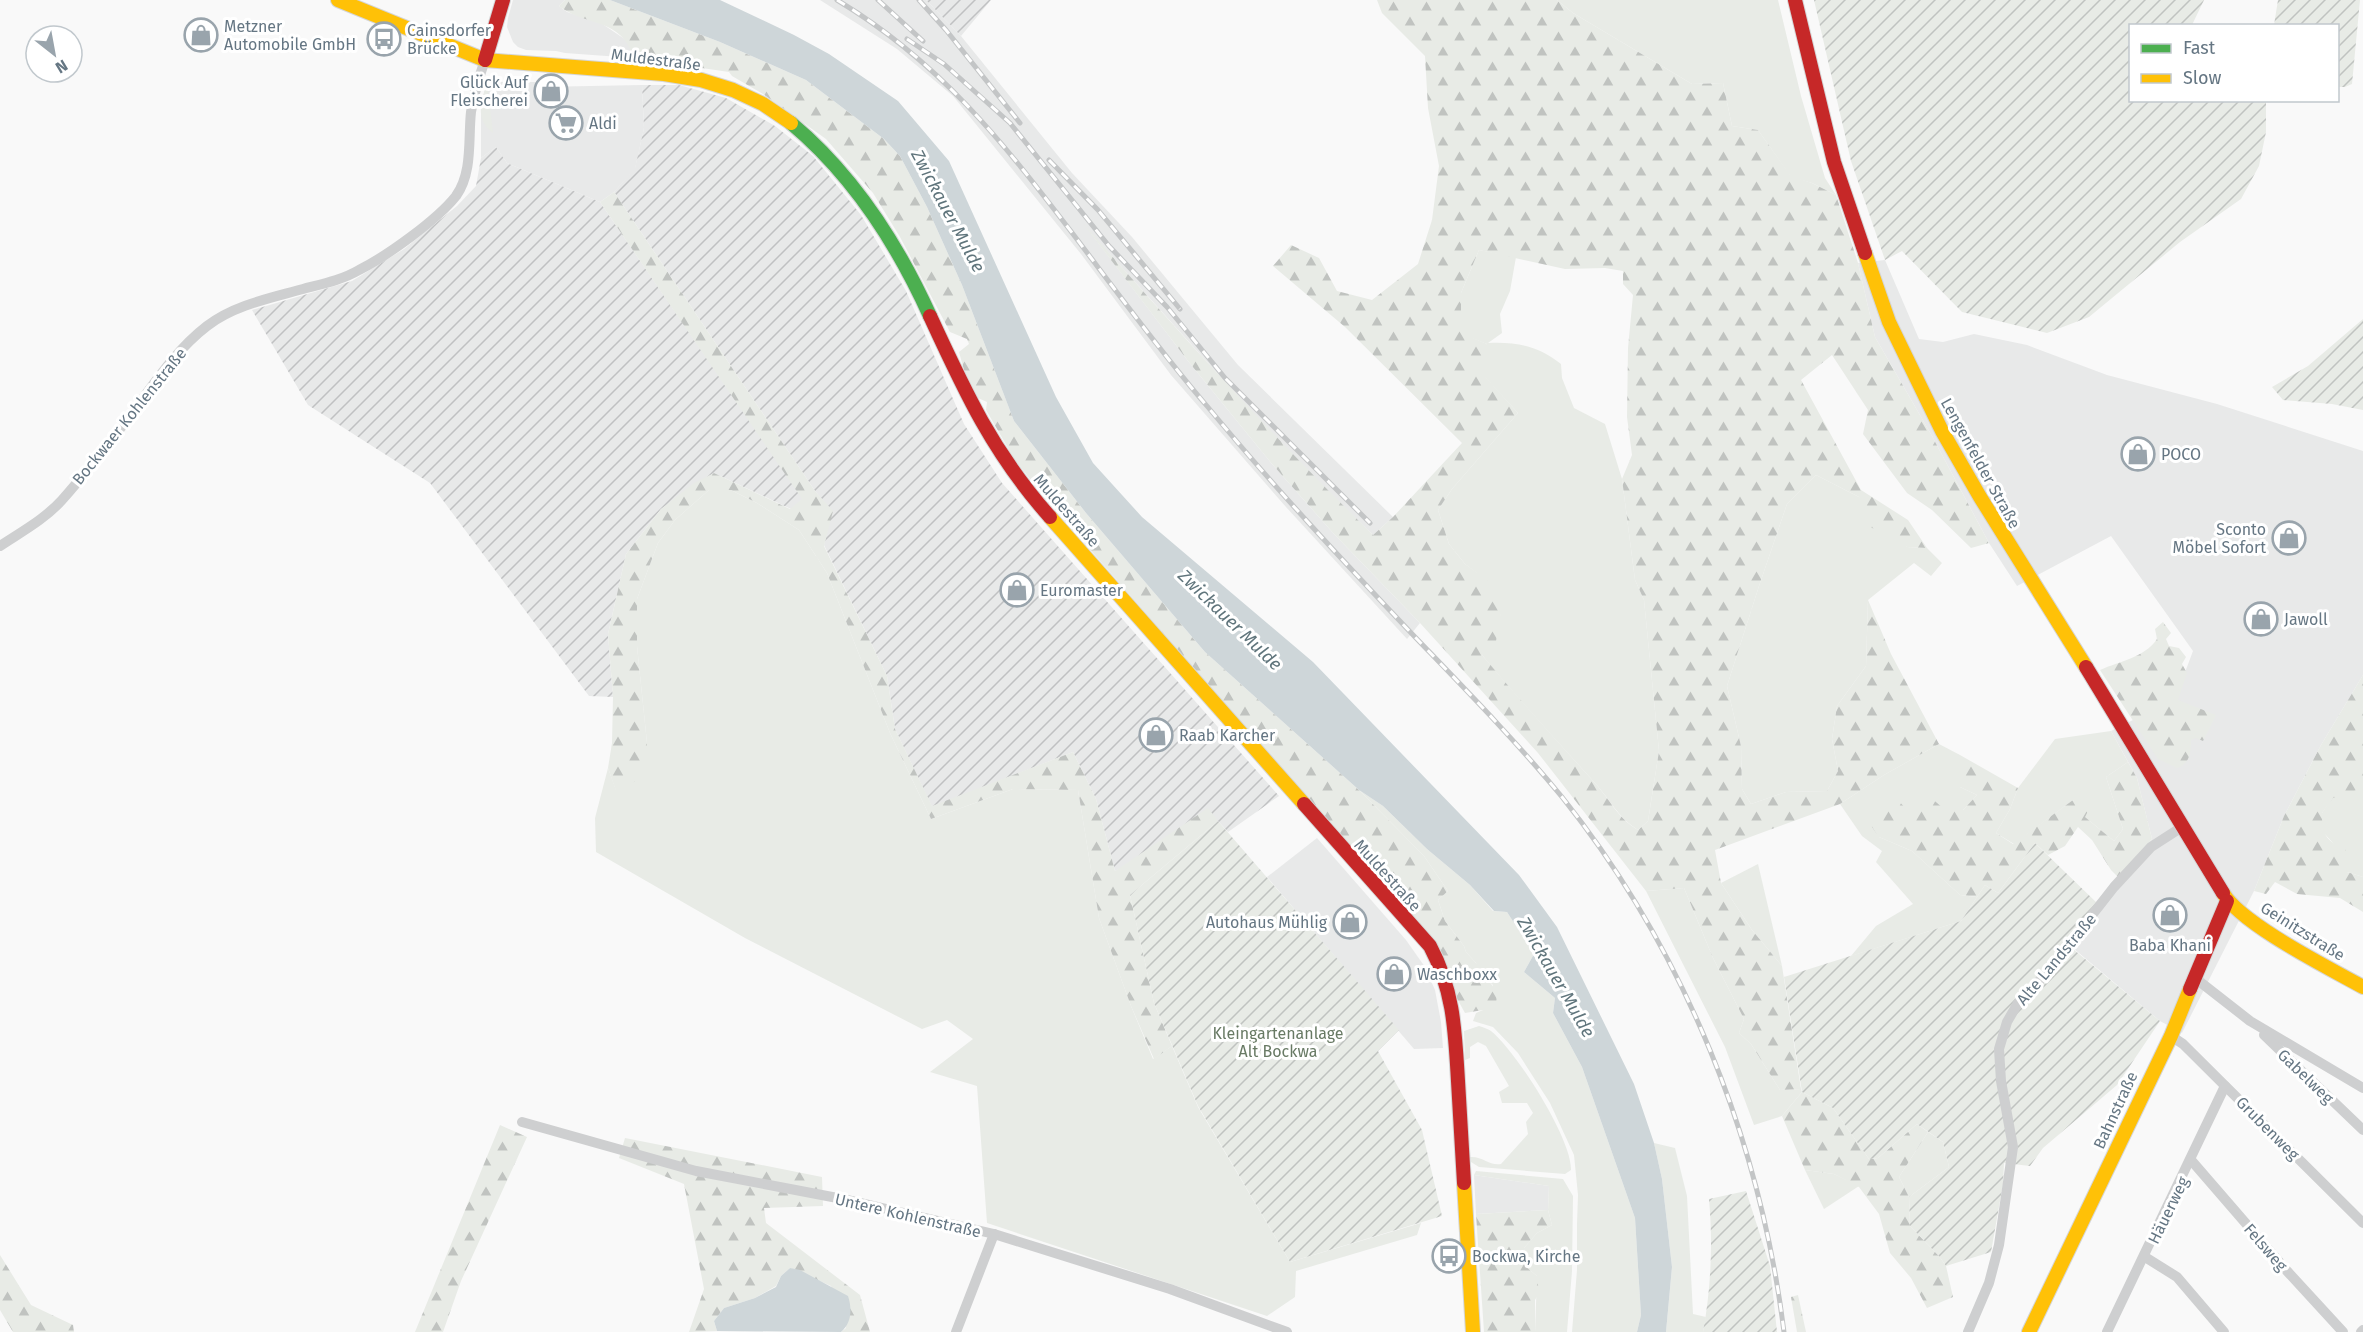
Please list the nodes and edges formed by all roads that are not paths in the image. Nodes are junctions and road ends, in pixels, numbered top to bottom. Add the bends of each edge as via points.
1 (338, 0) edge
2 (503, 0) edge
3 (1795, 0) edge
4 (485, 60) junction
5 (0, 546) edge
6 (2182, 827) junction
7 (2228, 901) junction
8 (2196, 978) junction
9 (2363, 987) edge
10 (2250, 1021) junction
11 (2171, 1036) junction
12 (2225, 1086) junction
13 (2363, 1088) edge
14 (522, 1122) dead end
15 (2363, 1130) edge
16 (2191, 1160) junction
17 (2363, 1223) edge
18 (994, 1234) junction
19 (2145, 1257) junction
20 (956, 1332) edge
21 (1287, 1332) edge
22 (1473, 1332) edge
23 (1968, 1332) edge
24 (2029, 1332) edge
25 (2108, 1332) edge
26 (2224, 1332) edge
27 (2343, 1332) edge

1 - 4 main road, Muldestraße
2 - 4 main road
3 - 6 main road, Lengenfelder Straße via 1834,162 1889,322 1942,431 1980,497
4 - 5 street, Bockwaer Kohlenstraße via 471,113 467,166 462,184 446,206 359,271 256,302 208,325 161,374 61,501
4 - 22 main road, Muldestraße via 686,76 719,85 788,119 819,145 843,173 917,287 971,406 1007,464 1037,503 1430,946 1442,968 1454,1020
6 - 7 main road, Lengenfelder Straße
6 - 23 street, Alte Landstraße via 2151,847 2114,887 2018,1003 2007,1022 1999,1049 2000,1071 2013,1147 1999,1245 1989,1283
7 - 8 main road, Bahnstraße
7 - 9 main road, Geinitzstraße via 2263,929
8 - 10 street, Gabelweg
8 - 11 main road, Bahnstraße
10 - 13 street, Gabelweg
10 - 15 street, Gabelweg
11 - 12 street, Grubenweg
11 - 24 main road, Bahnstraße
12 - 16 street, Häuerweg
12 - 17 street, Grubenweg
14 - 18 street, Untere Kohlenstraße via 696,1171 848,1200
16 - 19 street, Häuerweg
16 - 27 street, Felsweg
18 - 20 street
18 - 21 street, Untere Kohlenstraße via 1170,1289
19 - 25 street, Häuerweg
19 - 26 street via 2177,1277

